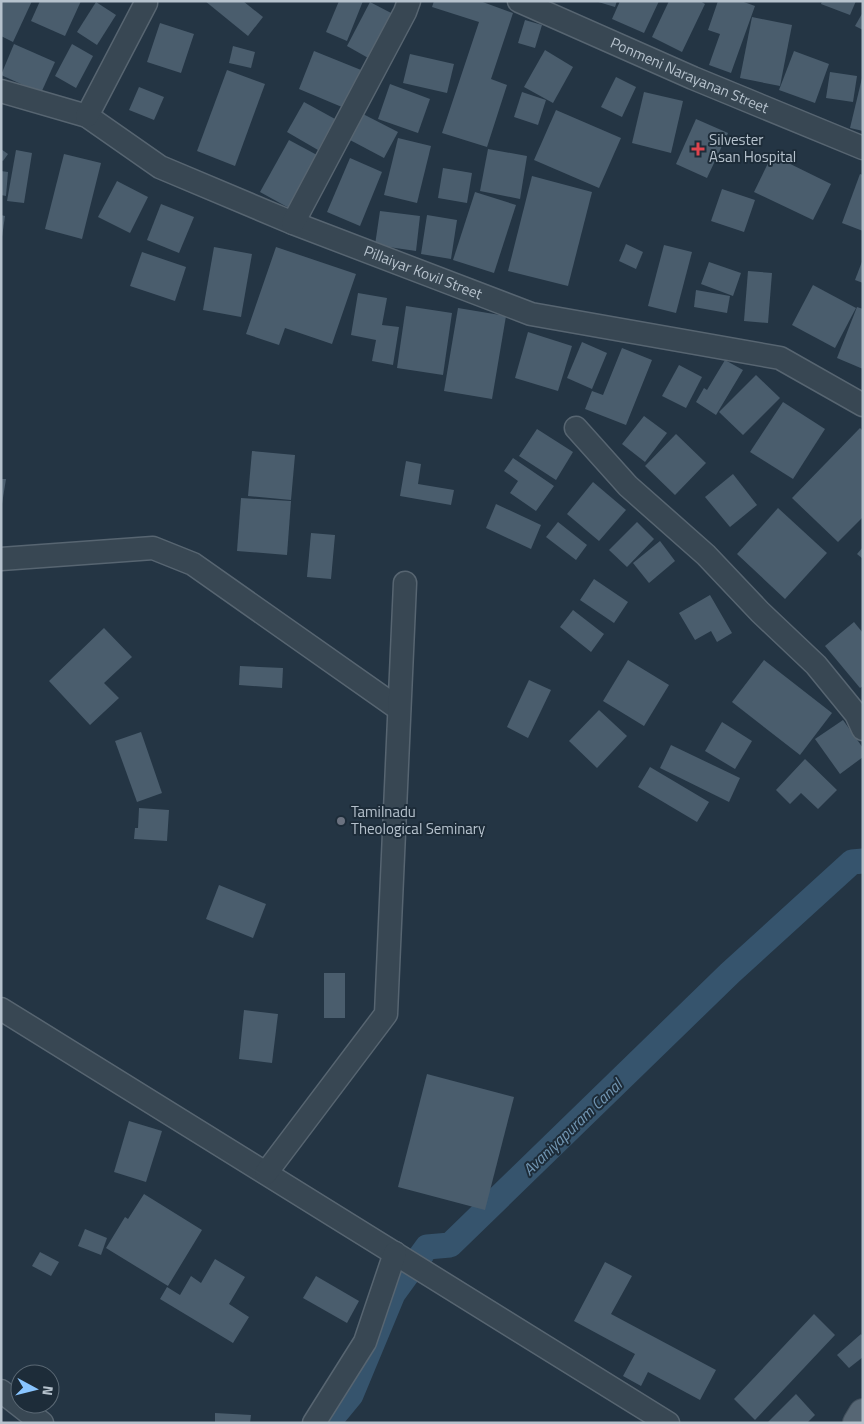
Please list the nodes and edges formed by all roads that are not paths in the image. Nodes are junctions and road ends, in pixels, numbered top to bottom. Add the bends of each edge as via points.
1 (409, 1) edge
2 (518, 1) edge
3 (145, 2) edge
4 (1, 91) edge
5 (87, 116) junction
6 (863, 148) edge
7 (293, 222) junction
8 (863, 405) edge
9 (576, 428) dead end
10 (1, 559) edge
11 (405, 583) dead end
12 (399, 709) junction
13 (860, 717) edge
14 (1, 1009) edge
15 (266, 1173) junction
16 (395, 1252) junction
17 (1, 1392) edge
18 (863, 1413) edge
19 (42, 1423) edge
20 (314, 1423) edge
21 (668, 1423) edge
22 (857, 1423) edge

1 - 7 street
2 - 6 street, Ponmeni Narayanan Street via 692,78
3 - 5 street
4 - 5 street, Pillaiyar Kovil Street
5 - 7 street, Pillaiyar Kovil Street via 160,167
7 - 8 street, Pillaiyar Kovil Street via 531,314 780,358
9 - 13 street via 628,486 706,555 816,666
10 - 12 street via 153,548 193,564
11 - 12 street
12 - 15 street via 386,1014
14 - 15 street
15 - 16 street
16 - 20 street via 366,1342
16 - 21 street
17 - 19 street
18 - 22 main road

